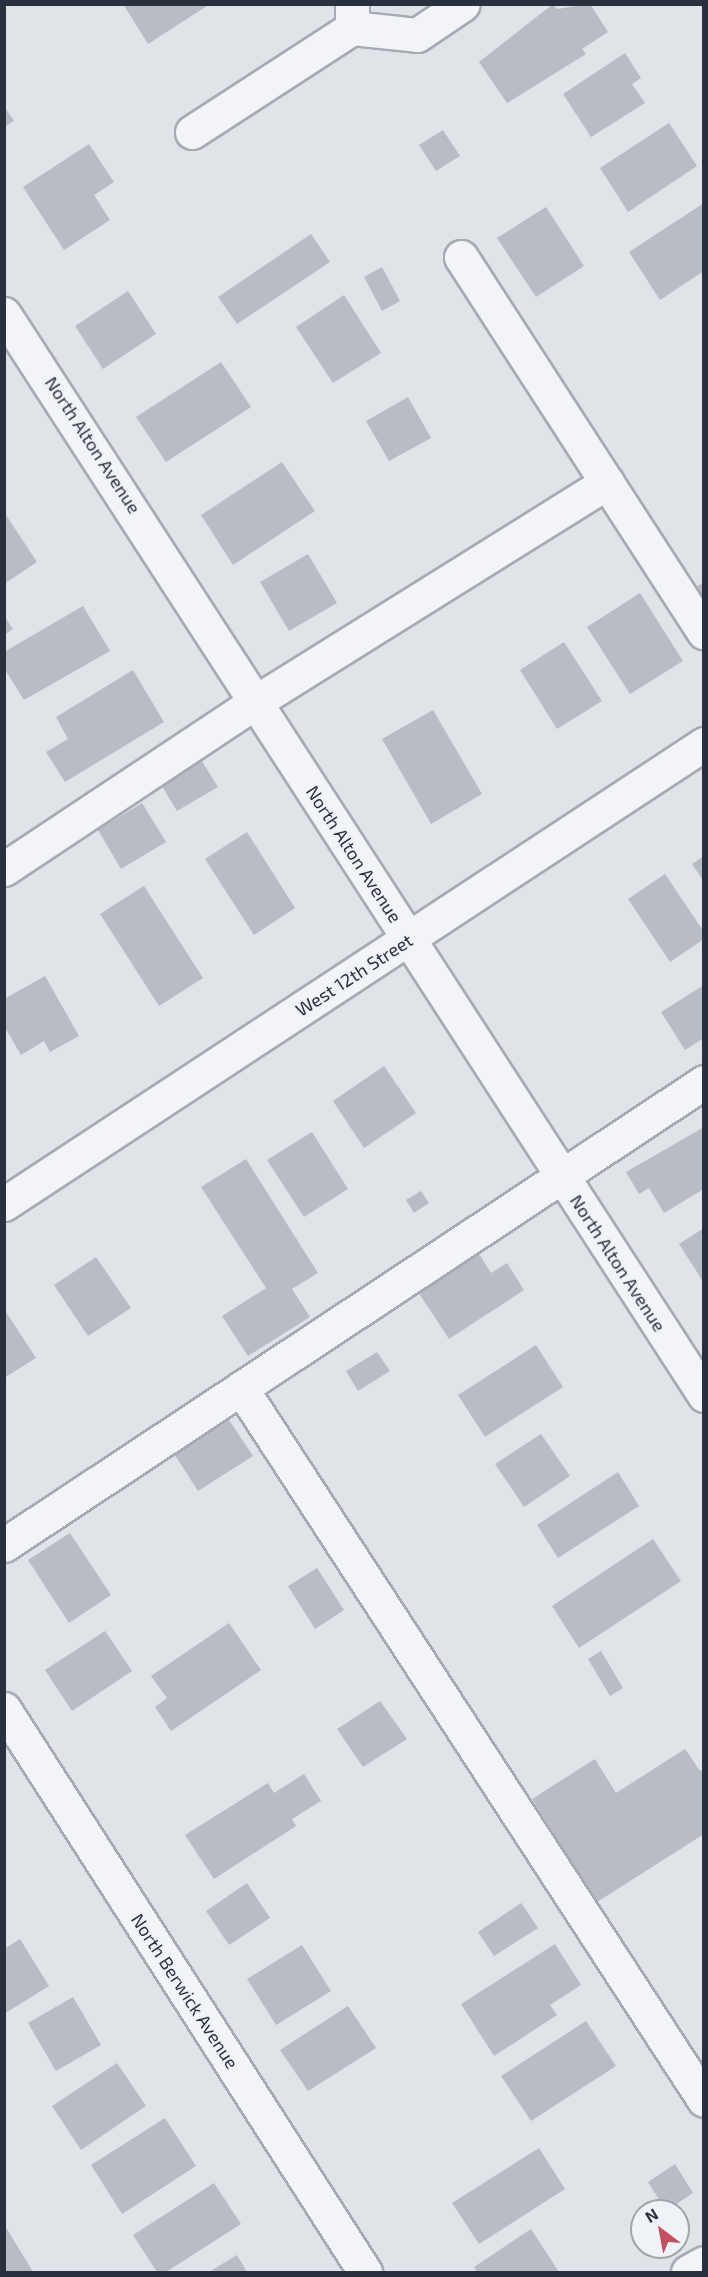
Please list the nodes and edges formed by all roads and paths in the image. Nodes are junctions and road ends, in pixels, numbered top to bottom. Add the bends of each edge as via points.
1 (463, 4) edge
2 (352, 16) edge
3 (192, 132) dead end
4 (461, 257) dead end
5 (4, 314) edge
6 (607, 482) junction
7 (704, 632) edge
8 (256, 701) junction
9 (704, 744) edge
10 (4, 869) edge
11 (408, 939) junction
12 (704, 1082) edge
13 (561, 1176) junction
14 (4, 1204) edge
15 (241, 1388) junction
16 (704, 1395) edge
17 (4, 1545) edge
18 (4, 1709) edge
19 (704, 2100) edge
20 (704, 2263) edge
21 (365, 2272) edge
22 (688, 2272) edge

1 - 2 street via 417,35
2 - 3 street
4 - 6 street
5 - 8 street, North Alton Avenue
6 - 7 street
6 - 8 street
8 - 10 street
8 - 11 street, North Alton Avenue
9 - 11 street, West 12th Street
11 - 13 street, North Alton Avenue
11 - 14 street, West 12th Street
12 - 13 street
13 - 15 street
13 - 16 street, North Alton Avenue
15 - 17 street
15 - 19 street
18 - 21 street, North Berwick Avenue
20 - 22 street

